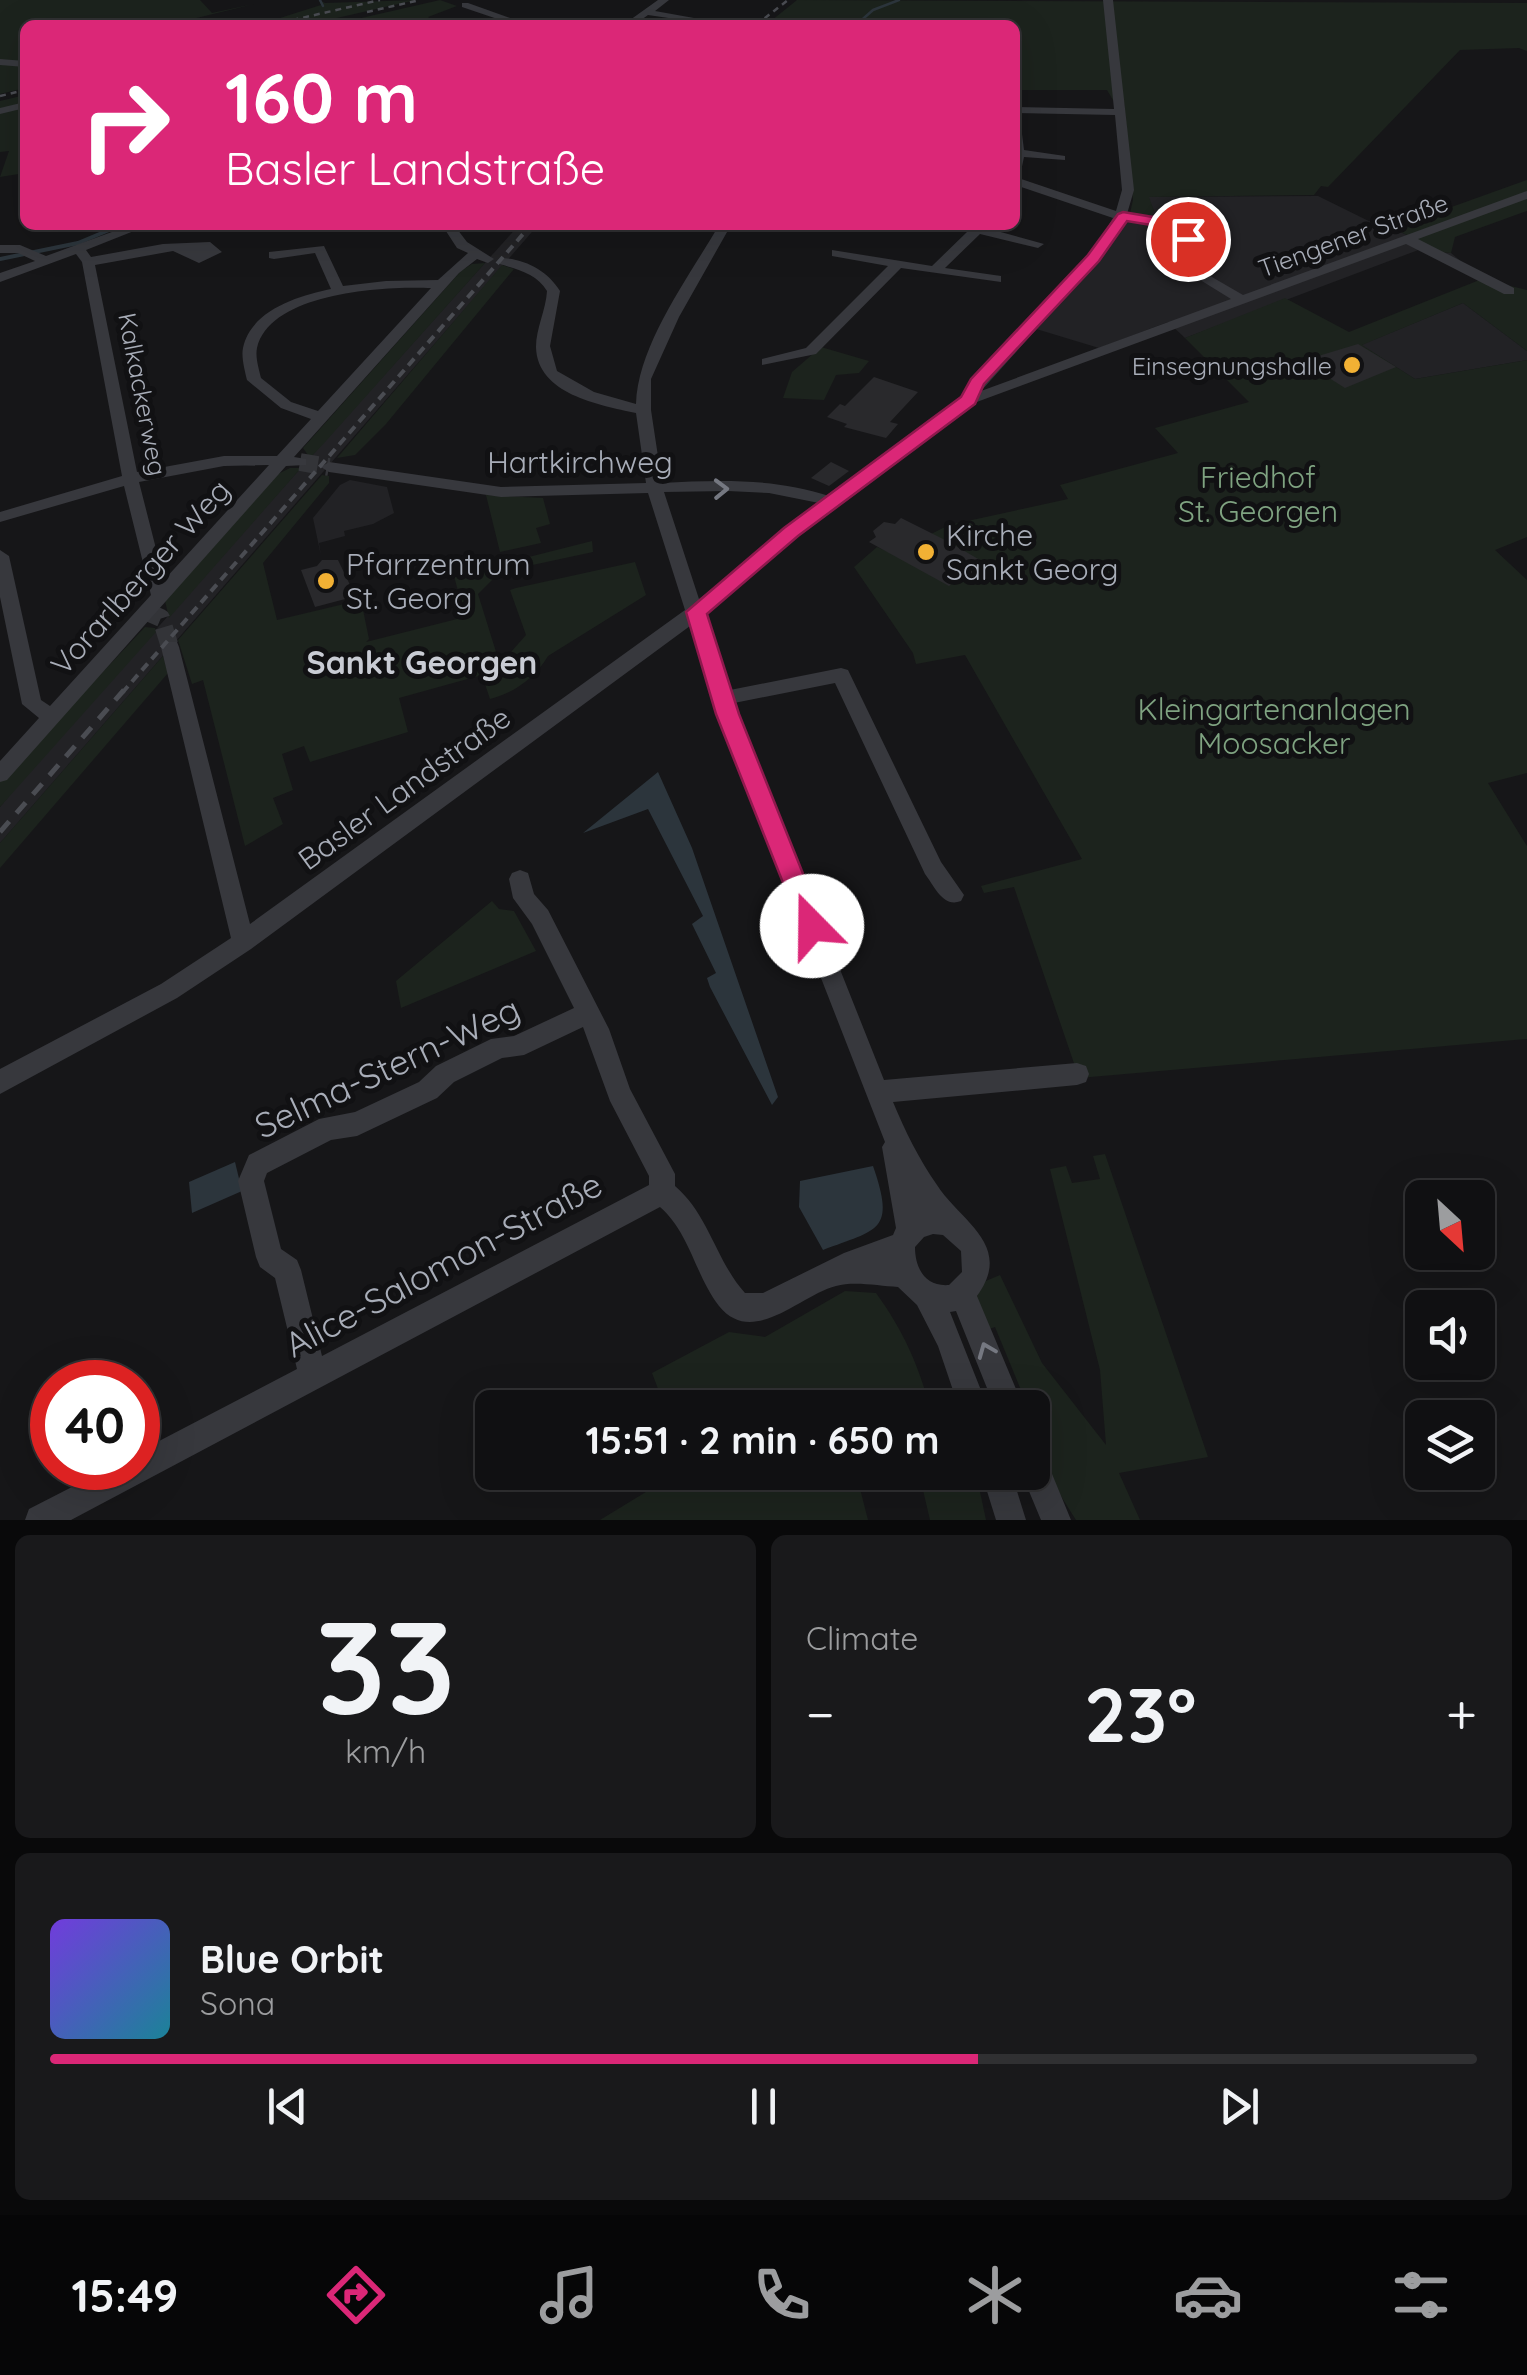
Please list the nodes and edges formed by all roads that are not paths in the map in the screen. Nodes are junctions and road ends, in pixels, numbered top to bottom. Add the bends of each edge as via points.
1 (664, 0) edge
2 (1108, 0) edge
3 (465, 5) dead end
4 (645, 12) junction
5 (689, 18) dead end
6 (510, 20) edge
7 (635, 20) edge
8 (1120, 107) junction
9 (1020, 110) edge
10 (1020, 152) edge
11 (1061, 158) dead end
12 (1020, 183) edge
13 (1527, 195) edge
14 (1123, 216) junction
15 (133, 230) edge
16 (452, 230) edge
17 (722, 230) edge
18 (977, 230) edge
19 (990, 230) edge
20 (1407, 239) junction
21 (1038, 244) dead end
22 (174, 248) dead end
23 (0, 250) edge
24 (838, 253) dead end
25 (34, 255) junction
26 (84, 255) junction
27 (274, 256) dead end
28 (505, 261) dead end
29 (898, 264) junction
30 (934, 270) junction
31 (0, 278) edge
32 (996, 279) dead end
33 (442, 284) junction
34 (338, 289) junction
35 (1509, 291) dead end
36 (1242, 300) junction
37 (767, 362) dead end
38 (968, 400) junction
39 (643, 410) junction
40 (322, 418) junction
41 (291, 461) junction
42 (329, 467) tunnel mouth
43 (131, 481) junction
44 (655, 490) junction
45 (831, 502) junction
46 (0, 517) edge
47 (0, 556) edge
48 (159, 594) junction
49 (696, 612) junction
50 (170, 646) tunnel mouth
51 (723, 698) junction
52 (52, 716) junction
53 (0, 774) edge
54 (520, 880) dead end
55 (953, 895) dead end
56 (243, 942) junction
57 (588, 1013) junction
58 (1077, 1074) dead end
59 (0, 1082) edge
60 (878, 1092) junction
61 (892, 1130) junction
62 (662, 1192) junction
63 (948, 1222) junction
64 (905, 1250) junction
65 (962, 1292) junction
66 (927, 1296) junction
67 (313, 1375) junction
68 (968, 1390) edge
69 (1003, 1390) edge
70 (1002, 1490) edge
71 (1043, 1490) edge
72 (40, 1520) edge
73 (1011, 1520) edge
74 (1056, 1520) edge

1 - 4 street
2 - 8 street via 1113,91
3 - 6 street
4 - 5 street
4 - 7 street
8 - 9 street
8 - 14 street via 1128,190
10 - 11 street
12 - 14 street
13 - 20 street, Tiengener Straße
14 - 36 street via 1165,225 1210,252 1183,266
14 - 38 street, Basler Landstraße via 1094,258 976,382
15 - 26 street
16 - 33 street, Vorarlberger Weg via 481,257
17 - 39 street via 649,362
18 - 30 street
19 - 21 street
20 - 35 street
20 - 36 street, Tiengener Straße
22 - 26 street
23 - 25 street
24 - 29 street
25 - 26 street
25 - 31 street
26 - 43 street, Kalkackerweg
27 - 34 street via 319,249
28 - 39 street via 532,269 552,288 545,342 553,375 590,395
29 - 30 street
29 - 37 street via 811,352
30 - 32 street
33 - 34 street via 375,282
33 - 40 street, Vorarlberger Weg
34 - 40 street via 280,312 250,349 251,372 262,389
36 - 38 street, Tiengener Straße
38 - 45 street, Basler Landstraße
39 - 44 street
40 - 41 street, Vorarlberger Weg
41 - 43 street via 225,461
41 - 48 street, Vorarlberger Weg
42 - 44 street, Hartkirchweg via 483,492
43 - 46 street
43 - 48 street, Kalkackerweg
44 -> 45 street, Hartkirchweg via 788,490
44 - 49 street
45 - 49 street, Basler Landstraße
47 - 52 street via 32,704
48 - 52 street, Vorarlberger Weg
49 - 51 street
49 - 56 street, Basler Landstraße
50 - 56 street
51 - 55 street via 840,675 932,868
51 - 60 street
52 - 53 street, Vorarlberger Weg
54 - 57 street
56 - 59 street, Basler Landstraße via 152,1001
57 - 62 street via 619,1094 662,1174
57 - 67 street, Selma-Stern-Weg via 516,1047 500,1047 445,1074 428,1090 357,1124 328,1128 258,1164 251,1181 270,1257 288,1270
58 - 60 street
60 - 61 street
61 - 63 street via 919,1185
61 - 64 street
62 - 64 street via 681,1205 724,1293 739,1307 764,1307
62 - 67 street, Alice-Salomon-Straße
63 - 64 street via 927,1221
63 - 65 street via 975,1251 974,1278
64 - 66 street via 915,1289
65 - 66 street
69 -> 65 street
66 - 68 street
67 - 72 street, Alice-Salomon-Straße
70 - 73 street
71 - 74 street

